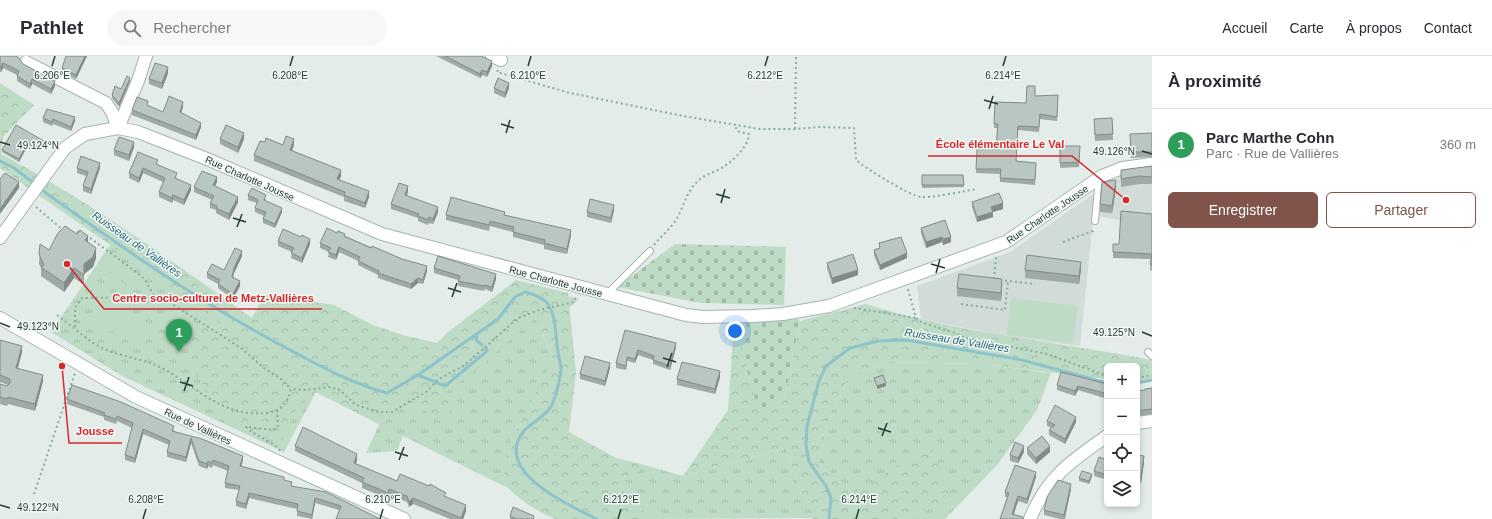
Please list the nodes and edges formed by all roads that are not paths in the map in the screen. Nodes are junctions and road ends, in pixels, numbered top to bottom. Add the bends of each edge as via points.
1 (146, 56) edge
2 (26, 62) dead end
3 (118, 128) junction
4 (1152, 164) edge
5 (1099, 178) junction
6 (1094, 220) road end
7 (0, 238) edge
8 (650, 251) road end
9 (606, 294) junction
10 (0, 318) edge
11 (1152, 421) edge
12 (1140, 423) edge
13 (1104, 438) edge
14 (404, 519) edge
15 (1030, 519) edge

1 - 3 street
2 - 3 street via 106,103
3 - 7 street, Rue Charlotte Jousse via 96,131 74,140 65,148
3 - 9 street, Rue Charlotte Jousse via 138,132 207,159 382,234
4 - 5 street, Rue Charlotte Jousse via 1122,168
5 - 6 lane
5 - 9 street, Rue Charlotte Jousse via 1006,242 836,304 783,314 703,317 686,316
8 - 9 lane
10 - 14 street, Rue de Vallières via 136,397
11 - 12 street
13 - 15 street via 1052,479 1041,494

